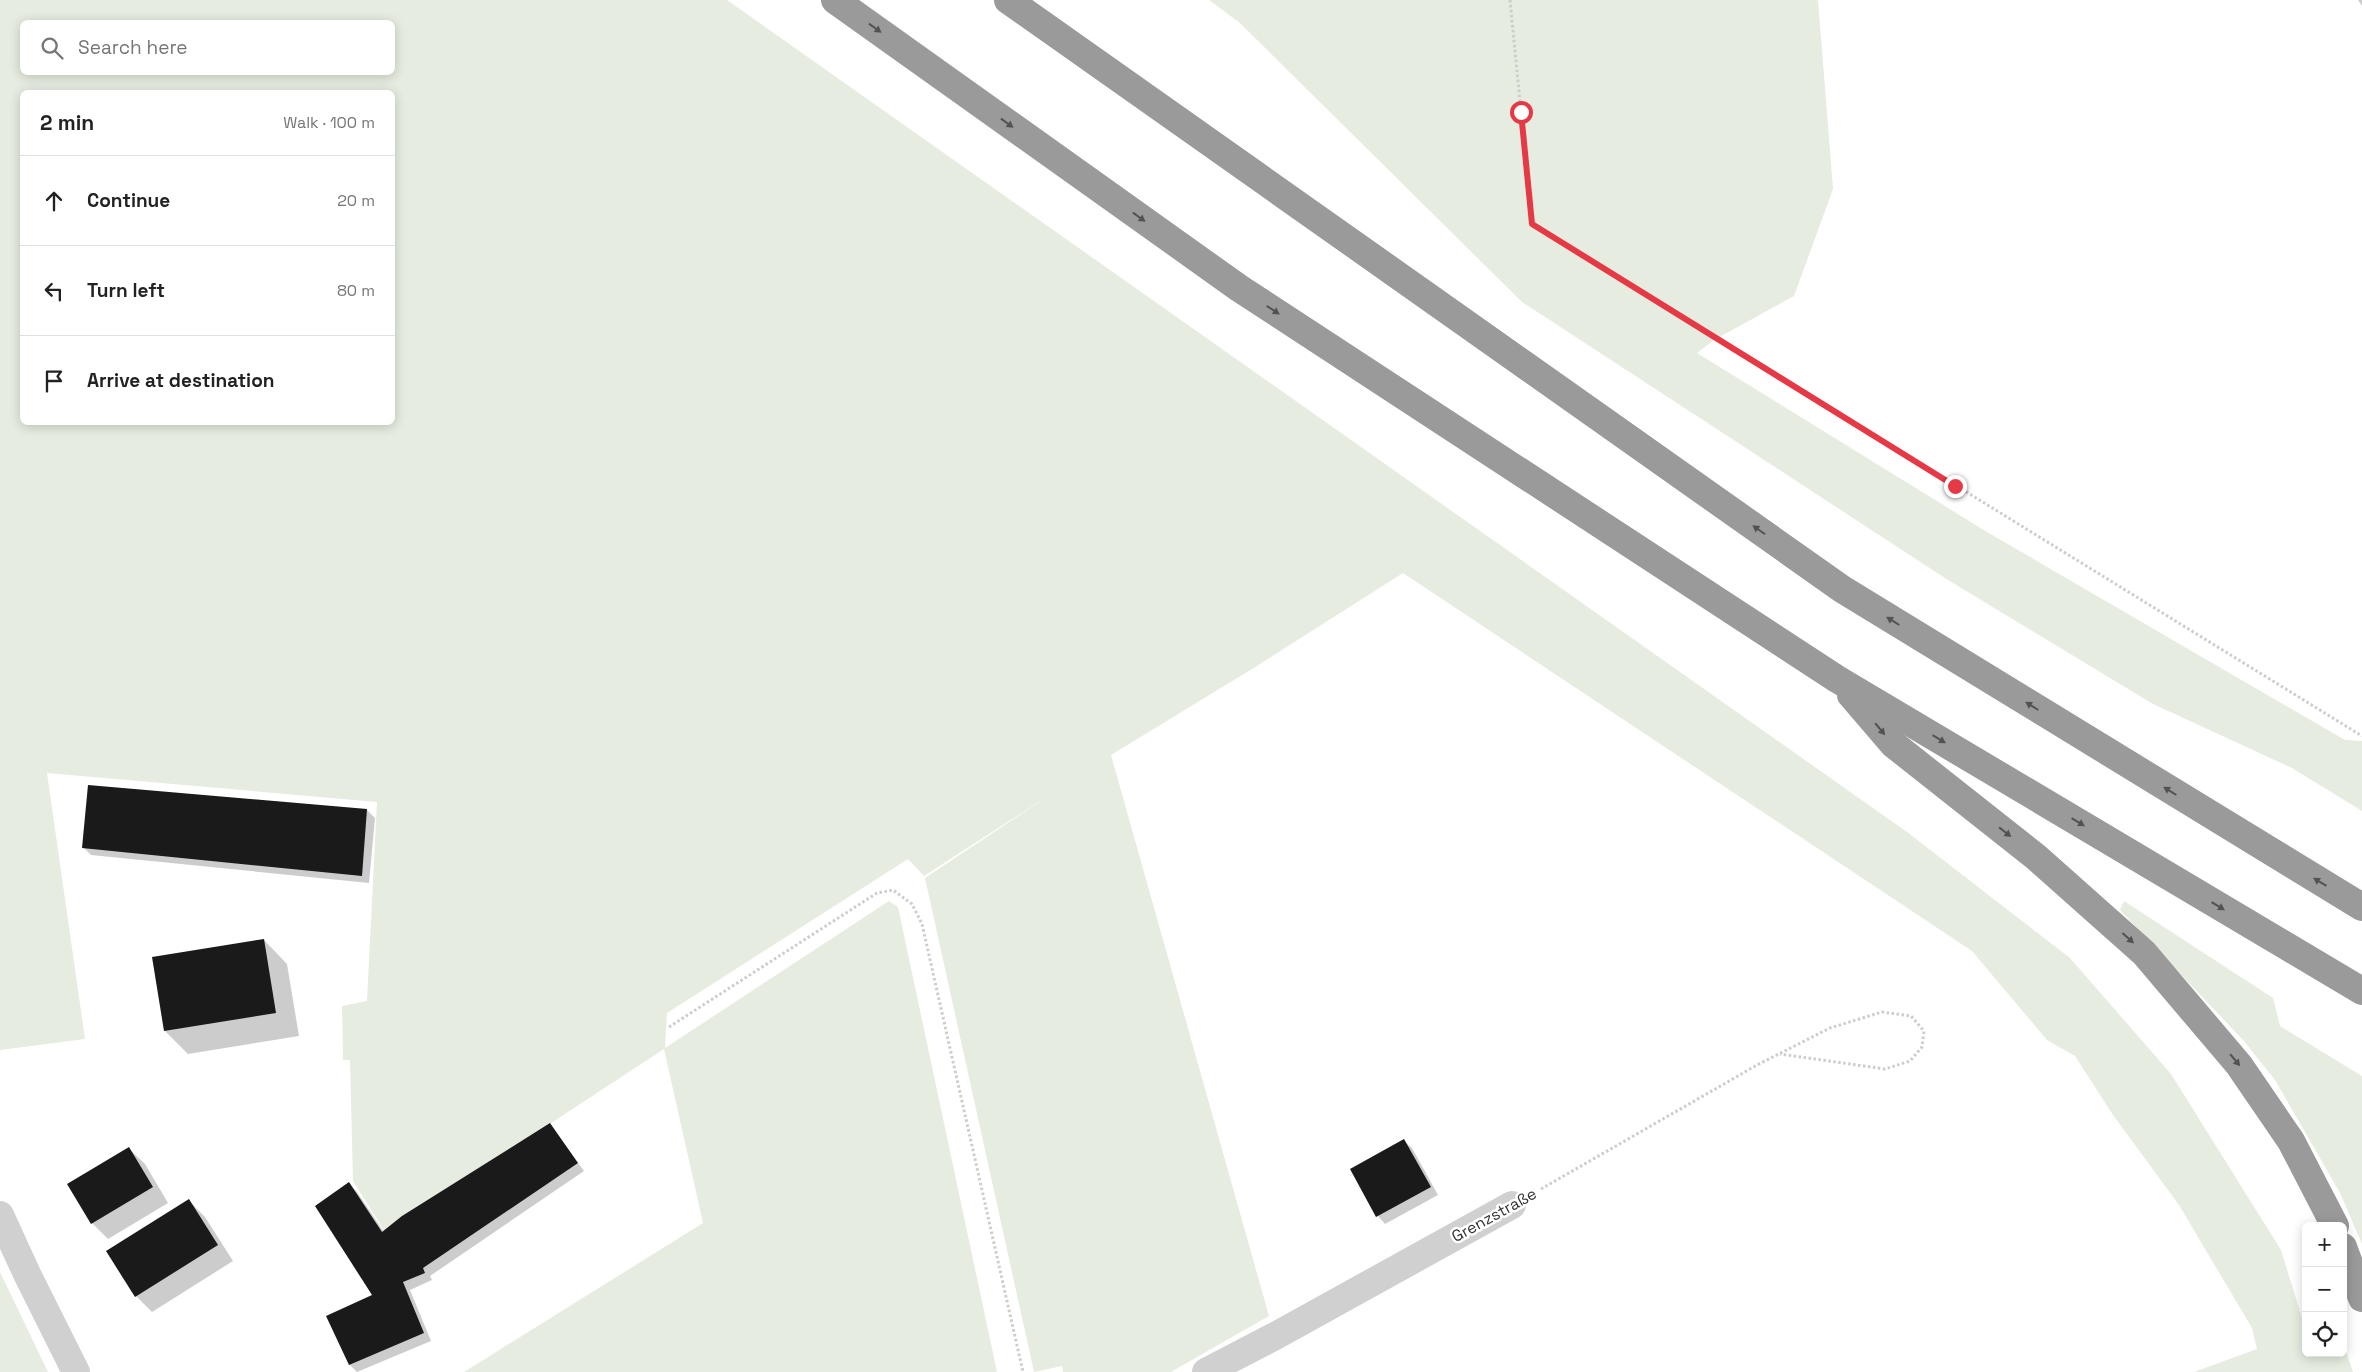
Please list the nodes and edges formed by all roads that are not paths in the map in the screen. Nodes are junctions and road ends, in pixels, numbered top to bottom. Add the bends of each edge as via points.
1 (836, 0) edge
2 (1008, 0) edge
3 (1837, 679) junction
4 (2362, 907) edge
5 (2362, 991) edge
6 (1512, 1205) road end
7 (0, 1215) edge
8 (2333, 1222) edge
9 (2347, 1258) edge
10 (2362, 1298) edge
11 (76, 1372) edge
12 (1206, 1372) edge

1 -> 3 highway via 1239,288
4 -> 2 highway via 1842,589
3 -> 5 highway
3 -> 8 highway via 1893,744 2036,857 2144,953 2239,1065 2291,1141
6 - 12 street, Grenzstraße
7 - 11 street
9 - 10 highway

